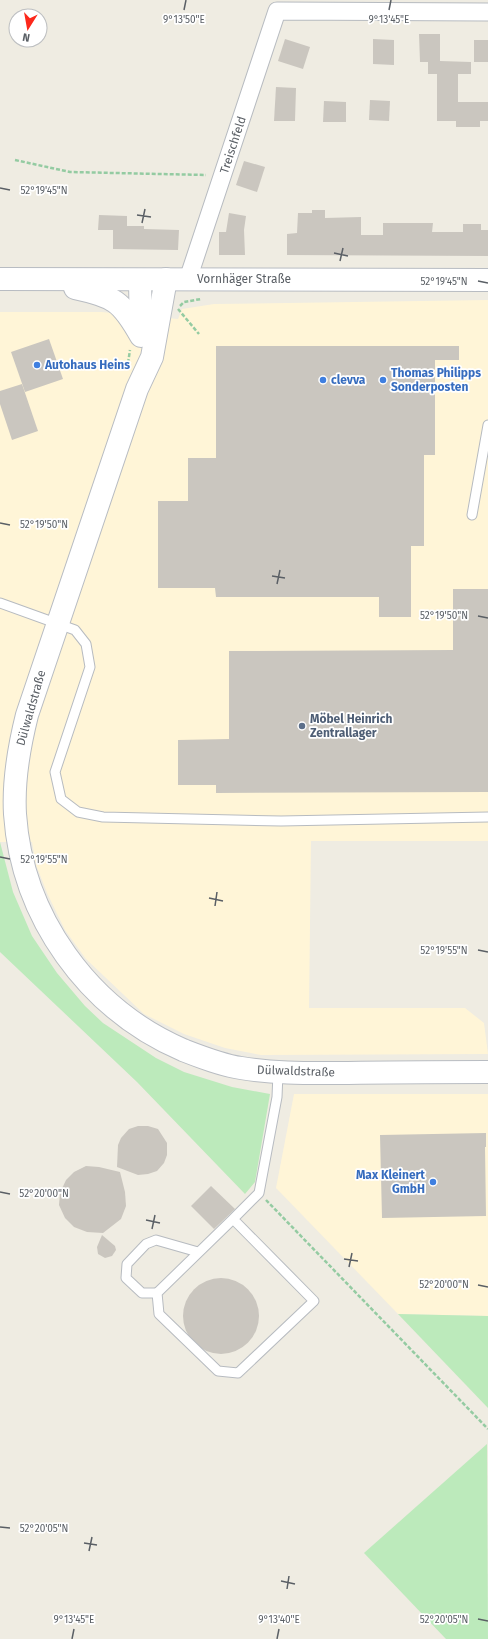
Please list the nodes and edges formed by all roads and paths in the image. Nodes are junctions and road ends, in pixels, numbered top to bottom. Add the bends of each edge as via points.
1 (417, 6) edge
2 (488, 12) edge
3 (15, 160) dead end
4 (223, 176) junction
5 (0, 279) edge
6 (166, 279) junction
7 (188, 279) junction
8 (39, 280) junction
9 (140, 280) junction
10 (488, 280) edge
11 (178, 308) dead end
12 (199, 334) dead end
13 (135, 339) junction
14 (126, 369) dead end
15 (137, 389) junction
16 (488, 425) edge
17 (472, 515) dead end
18 (0, 603) edge
19 (58, 622) junction
20 (488, 817) edge
21 (488, 1072) edge
22 (278, 1073) junction
23 (259, 1193) junction
24 (233, 1219) junction
25 (198, 1252) junction
26 (157, 1293) junction
27 (488, 1429) edge

1 - 2 street
1 - 4 street, Treischfeld via 277,11
3 - 4 path via 70,172
4 - 7 street, Treischfeld
5 - 8 street, Vornhäger Straße
6 - 7 street, Vornhäger Straße
6 - 9 street, Vornhäger Straße
6 - 15 street, Dülwaldstraße via 152,357
7 - 10 street, Vornhäger Straße
8 - 9 street, Vornhäger Straße
8 - 13 street via 102,294 115,300 129,314
9 - 13 street, Dülwaldstraße
11 - 12 path
13 - 14 path
13 - 15 street, Dülwaldstraße
15 - 19 street, Dülwaldstraße
16 - 17 lane
18 - 19 lane
19 - 20 lane via 75,630 86,644 90,668 55,772 61,799 78,812 103,817 281,821
19 - 22 street, Dülwaldstraße via 27,715 18,751 15,783 15,814 20,847 30,885 46,924 70,962 98,994 130,1021 164,1041 201,1057 239,1068
21 - 22 street, Dülwaldstraße
22 - 23 lane
23 - 24 lane
23 - 27 path
24 - 25 lane
24 - 26 lane via 314,1301 238,1372 218,1371 159,1314
25 - 26 lane
25 - 26 lane via 156,1240 146,1244 127,1264 126,1278 142,1293

